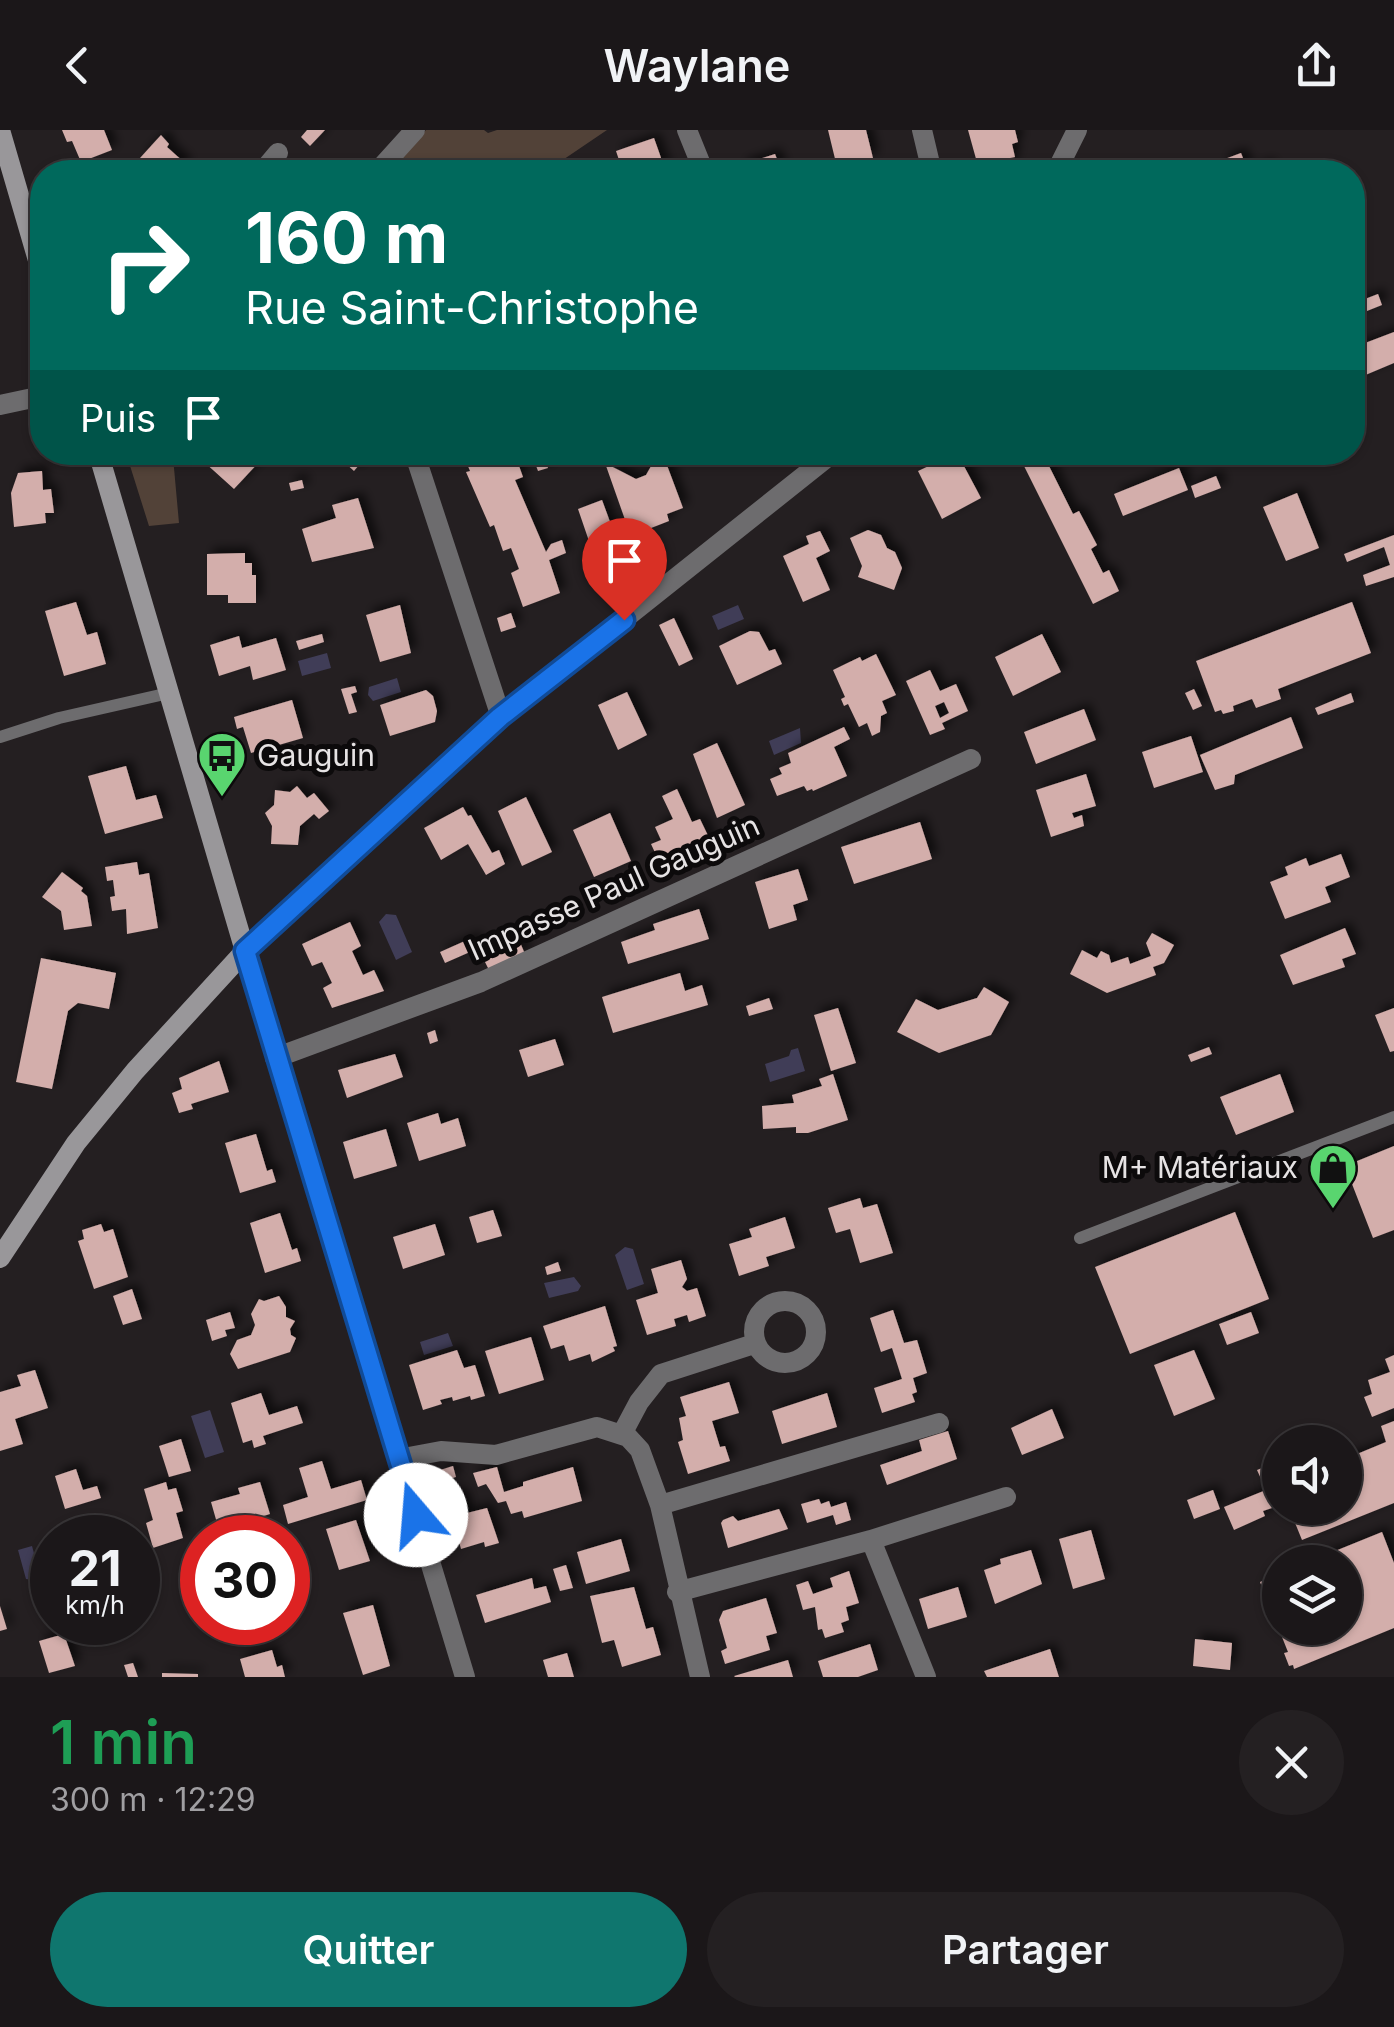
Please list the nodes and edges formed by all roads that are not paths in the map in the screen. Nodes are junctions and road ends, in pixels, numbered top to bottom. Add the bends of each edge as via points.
1 (0, 130) edge
2 (415, 130) edge
3 (688, 130) edge
4 (922, 130) edge
5 (1077, 130) edge
6 (278, 153) dead end
7 (272, 160) edge
8 (389, 160) edge
9 (699, 160) edge
10 (929, 160) edge
11 (1062, 160) edge
12 (30, 233) edge
13 (30, 399) edge
14 (0, 405) edge
15 (102, 465) edge
16 (418, 465) edge
17 (806, 465) edge
18 (820, 465) edge
19 (809, 475) junction
20 (169, 693) junction
21 (500, 717) junction
22 (0, 737) edge
23 (971, 759) dead end
24 (245, 951) junction
25 (275, 1058) junction
26 (1394, 1117) edge
27 (1080, 1238) dead end
28 (0, 1258) edge
29 (754, 1344) dead end
30 (940, 1423) dead end
31 (622, 1434) junction
32 (398, 1458) junction
33 (1006, 1497) dead end
34 (660, 1506) junction
35 (871, 1540) junction
36 (678, 1592) junction
37 (465, 1677) edge
38 (700, 1677) edge
39 (926, 1677) edge

1 - 12 street
2 - 8 street
3 - 9 street
4 - 10 street
5 - 11 street
6 - 7 street
13 - 14 street
15 - 20 street
16 - 21 street
17 - 19 street
18 - 19 street
19 - 21 street
20 - 22 lane
20 - 24 street
21 - 24 street
23 - 25 street, Impasse Paul Gauguin via 481,982
24 - 25 street
24 - 28 street via 76,1143
25 - 32 street
26 - 27 lane
29 - 31 street via 661,1374
30 - 34 street
31 - 32 street via 597,1427 496,1455 441,1450
31 - 34 street via 640,1450
32 - 37 street
33 - 35 street
34 - 36 street
35 - 36 street
35 - 39 street
36 - 38 street

